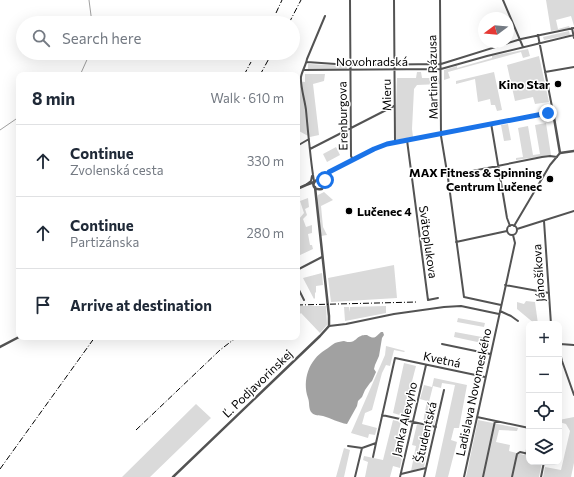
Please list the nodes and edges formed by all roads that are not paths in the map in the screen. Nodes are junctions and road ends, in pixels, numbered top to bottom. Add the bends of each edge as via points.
1 (350, 0) edge
2 (394, 0) edge
3 (440, 0) edge
4 (503, 0) edge
5 (325, 16) dead end
6 (573, 28) edge
7 (538, 35) junction
8 (574, 36) edge
9 (521, 39) junction
10 (540, 43) junction
11 (523, 47) junction
12 (485, 51) junction
13 (487, 56) junction
14 (307, 62) junction
15 (350, 64) junction
16 (395, 64) junction
17 (441, 64) junction
18 (574, 67) edge
19 (441, 69) junction
20 (304, 70) junction
21 (350, 70) junction
22 (395, 70) junction
23 (545, 72) junction
24 (395, 106) junction
25 (552, 112) junction
26 (491, 123) junction
27 (351, 128) junction
28 (441, 133) junction
29 (308, 139) junction
30 (407, 140) junction
31 (395, 142) junction
32 (300, 144) edge
33 (310, 149) junction
34 (574, 151) edge
35 (560, 153) junction
36 (557, 156) junction
37 (353, 160) junction
38 (498, 166) junction
39 (313, 175) junction
40 (327, 175) junction
41 (447, 176) junction
42 (319, 179) junction
43 (314, 182) junction
44 (324, 183) junction
45 (307, 184) junction
46 (314, 187) junction
47 (300, 188) edge
48 (319, 190) junction
49 (316, 196) junction
50 (574, 211) edge
51 (544, 221) junction
52 (510, 226) junction
53 (514, 226) junction
54 (517, 229) junction
55 (507, 232) junction
56 (513, 236) junction
57 (456, 242) junction
58 (322, 257) junction
59 (300, 268) edge
60 (505, 285) junction
61 (300, 292) edge
62 (548, 293) junction
63 (438, 298) dead end
64 (304, 300) dead end
65 (501, 304) junction
66 (500, 311) junction
67 (499, 314) junction
68 (518, 321) dead end
69 (551, 321) edge
70 (329, 326) junction
71 (16, 339) edge
72 (442, 344) dead end
73 (574, 345) edge
74 (0, 347) edge
75 (490, 354) junction
76 (426, 365) junction
77 (485, 377) junction
78 (444, 390) dead end
79 (574, 395) edge
80 (382, 415) junction
81 (477, 417) junction
82 (412, 421) junction
83 (495, 421) junction
84 (436, 427) junction
85 (526, 427) edge
86 (376, 444) junction
87 (348, 446) dead end
88 (362, 448) junction
89 (526, 453) edge
90 (373, 457) dead end
91 (543, 465) edge
92 (426, 468) junction
93 (400, 476) edge
94 (512, 476) edge
95 (173, 477) edge
96 (355, 477) edge
97 (424, 477) edge
98 (464, 477) edge
99 (483, 477) edge
100 (541, 477) edge

1 - 15 street, Erenburgova
2 - 16 street, Mieru
3 - 17 street, Martina Rázusa
4 - 9 street
5 - 14 street
6 - 7 street, Novohradská
6 - 8 street, Novohradská
7 - 9 street, Novohradská
7 - 10 street
8 - 10 street, Novohradská
9 - 11 street
9 - 12 street, Novohradská
10 - 11 street, Novohradská
10 - 23 street
11 - 13 street, Novohradská
12 - 13 street
12 - 17 street, Novohradská
13 - 19 street, Novohradská
14 - 15 street, Novohradská
14 - 20 street
15 - 16 street, Novohradská
15 - 21 street, Erenburgova
16 - 17 street, Novohradská
16 - 22 street, Mieru
17 - 19 street, Martina Rázusa
18 - 23 street
19 - 22 street, Novohradská
19 - 28 street, Martina Rázusa
20 - 21 street, Novohradská
20 - 29 street via 301,78
21 - 22 street, Novohradská
21 - 27 street, Erenburgova
22 - 24 street, Mieru
23 - 25 street
24 - 27 street
24 - 31 street, Mieru
25 - 26 street
25 - 35 street
26 - 28 street
26 - 38 street
27 - 33 street
27 - 37 street, Erenburgova
28 - 30 street
28 - 41 street, Martina Rázusa
29 - 32 street
29 - 33 street
30 - 31 street
30 - 63 street, Svätoplukova via 428,300
31 - 37 street
33 - 39 street
34 - 35 street
35 - 36 street
36 - 38 street
36 - 53 street
37 - 40 street
38 - 41 street
38 - 52 street
39 - 42 street
39 - 43 street
39 - 45 street
40 - 42 street
40 - 44 street
41 - 57 street, Martina Rázusa
42 - 43 street
42 - 44 street
43 - 45 street
43 - 46 street
44 - 48 street via 323,188
45 - 46 street
45 - 47 street
46 - 48 street
46 - 49 street
48 - 49 street
49 - 58 street
50 - 51 street
51 - 54 street
51 - 62 street, Jánošíkova
52 - 53 street
52 - 55 street
53 - 54 street
54 - 56 street
55 - 56 street
55 - 57 street
56 - 60 street, Ladislava Novomeského via 514,243
57 - 65 street, Martina Rázusa via 464,297
58 - 59 street
58 - 70 street
60 - 62 street
60 - 65 street, Ladislava Novomeského
61 - 64 street
62 - 69 street, Jánošíkova
65 - 66 street, Ladislava Novomeského
66 - 67 street, Ladislava Novomeského
66 - 68 street
67 - 70 street via 457,306 440,307
67 - 75 street, Ladislava Novomeského
70 - 95 street, Ľ. Podjavorinskej
71 - 74 street
72 - 75 street
73 - 79 street via 560,344 560,353
75 - 77 street, Ladislava Novomeského
76 - 77 street, Kvetná
76 - 80 street, Kvetná via 395,358
76 - 82 street, Janka Alexyho
77 - 81 street, Ladislava Novomeského
78 - 84 street, Študentská
80 - 82 street
80 - 86 street
81 - 83 street
81 - 98 street, Ladislava Novomeského
82 - 84 street
82 - 93 street, Janka Alexyho
83 - 85 street
83 - 99 street
84 - 92 street, Študentská
86 - 88 street
86 - 90 street
87 - 88 street
88 - 96 street
89 - 94 street via 518,454
91 - 100 street
92 - 93 street
92 - 97 street, Študentská

